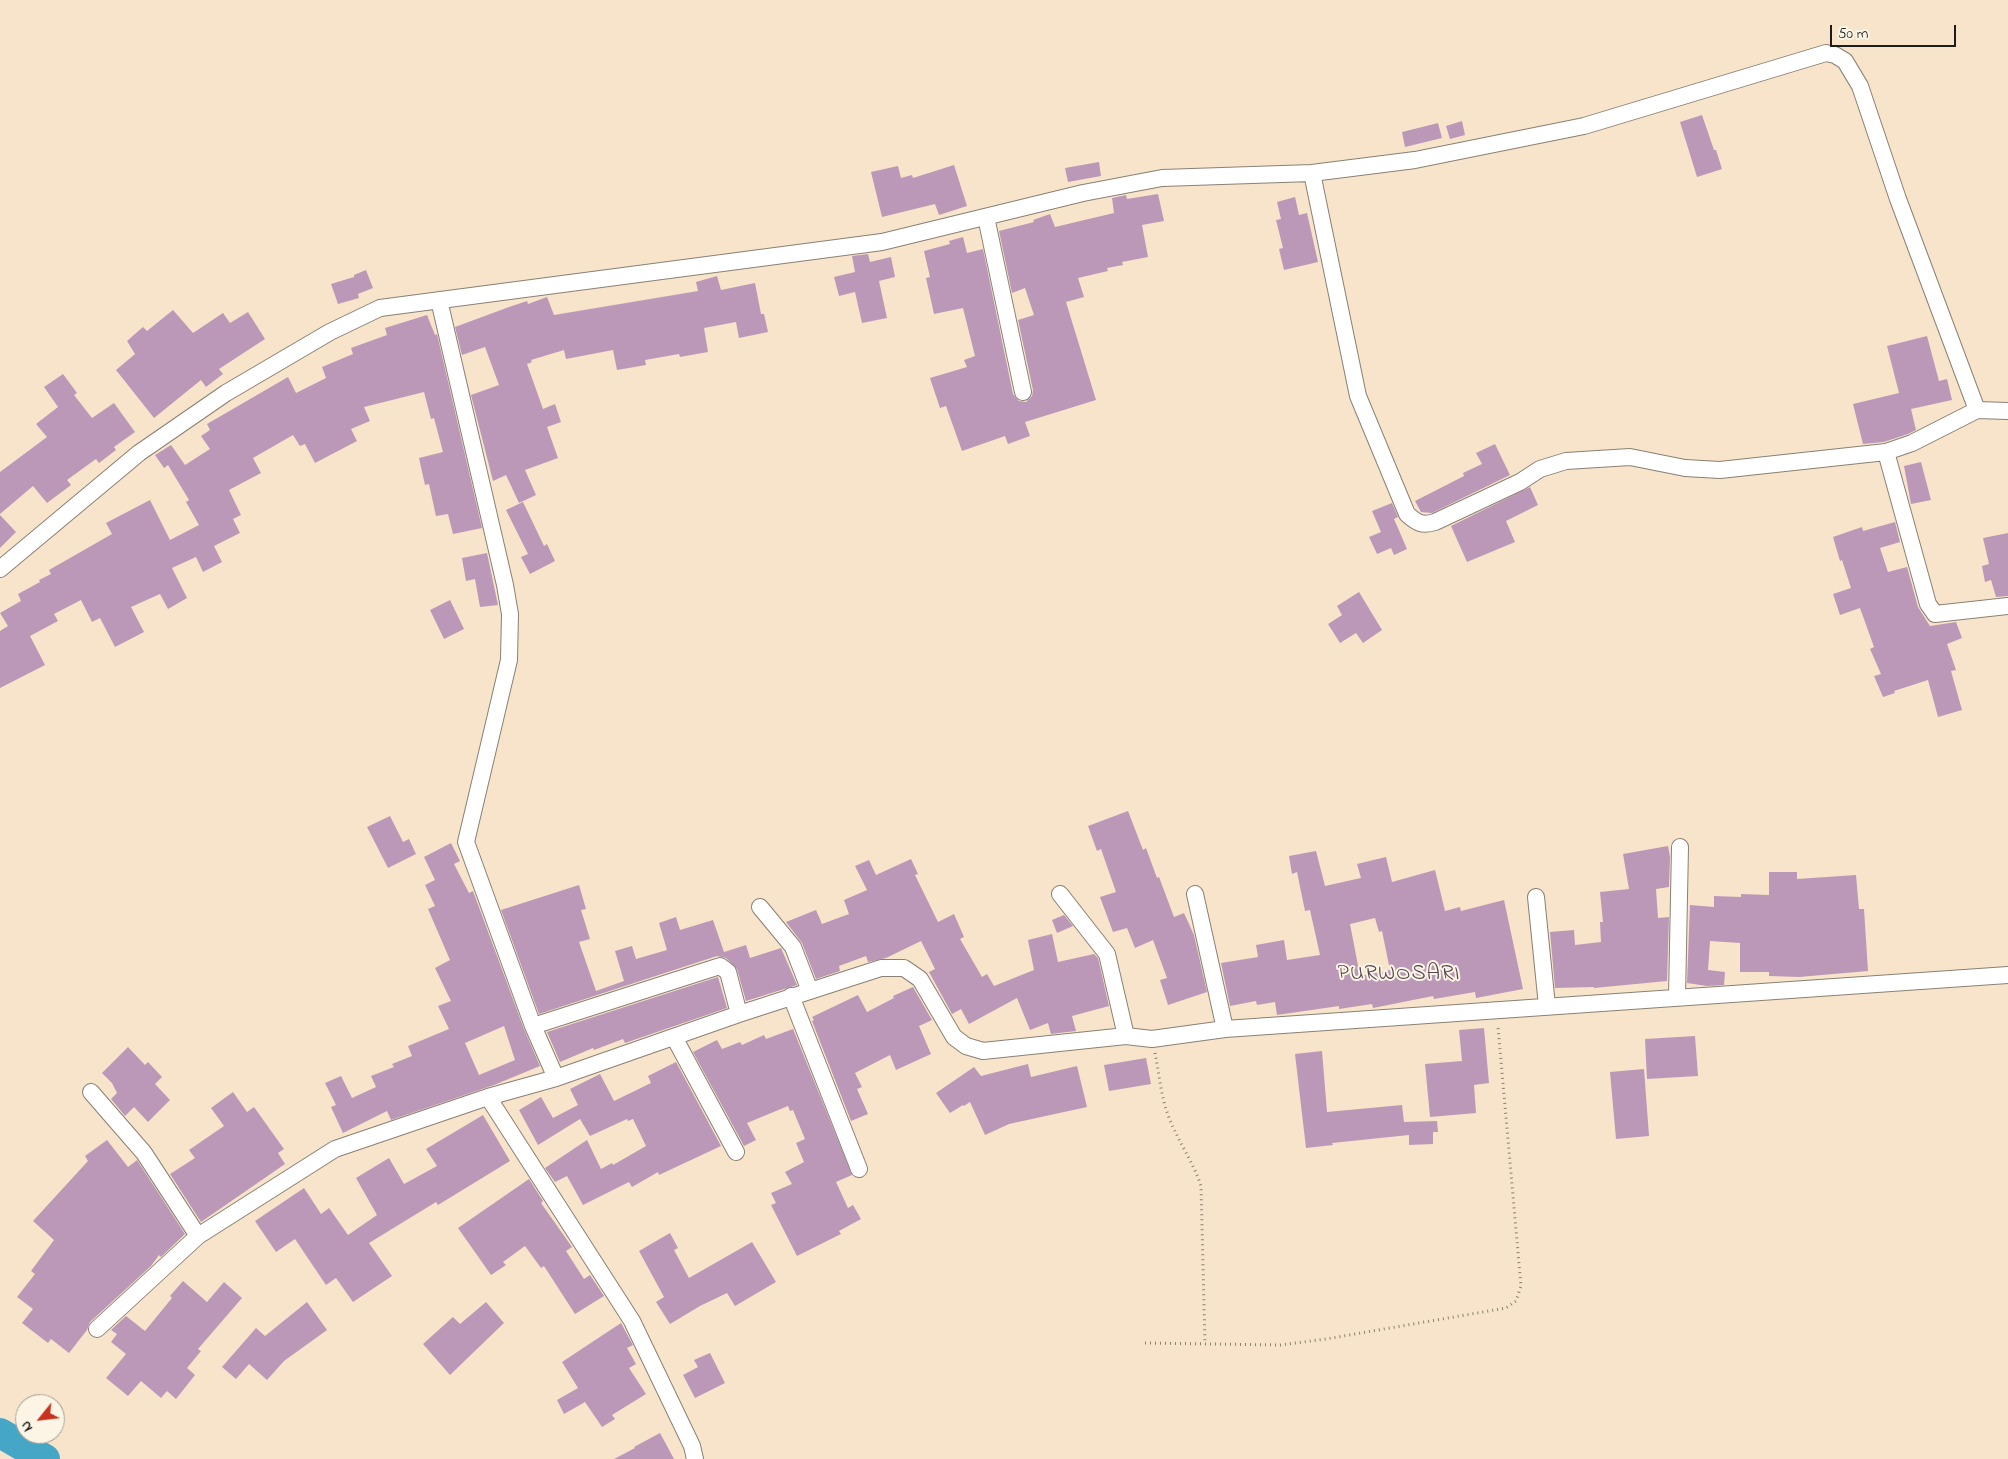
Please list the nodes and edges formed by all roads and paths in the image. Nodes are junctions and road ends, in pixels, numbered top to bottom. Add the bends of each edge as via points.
1 (1312, 173) junction
2 (986, 217) junction
3 (439, 300) junction
4 (1023, 392) dead end
5 (1977, 410) junction
6 (2008, 411) edge
7 (1886, 452) junction
8 (0, 569) edge
9 (2008, 606) edge
10 (1680, 847) dead end
11 (1060, 894) dead end
12 (1194, 894) dead end
13 (1536, 897) dead end
14 (760, 907) dead end
15 (2008, 975) edge
16 (810, 991) junction
17 (792, 996) junction
18 (1677, 997) junction
19 (1547, 1006) junction
20 (1496, 1011) junction
21 (739, 1014) junction
22 (533, 1026) junction
23 (1225, 1029) junction
24 (1126, 1036) junction
25 (674, 1037) junction
26 (1152, 1039) junction
27 (556, 1078) junction
28 (91, 1092) dead end
29 (488, 1097) junction
30 (736, 1152) dead end
31 (860, 1169) dead end
32 (198, 1236) junction
33 (97, 1329) dead end
34 (1146, 1343) dead end
35 (1204, 1344) junction
36 (696, 1459) edge

1 - 2 street via 1162,178 1083,192
1 - 5 street via 1415,160 1584,126 1826,53 1835,55 1844,60 1860,86 1898,199
1 - 7 street via 1358,396 1408,514 1415,521 1424,525 1435,522 1520,482 1540,469 1566,461 1630,457 1685,468 1720,470
2 - 3 street via 882,242
2 - 4 street
3 - 8 street via 380,308 330,332 226,393 139,453
3 - 22 street via 510,614 509,660 466,842
5 - 6 street
5 - 7 street via 1912,443
7 - 9 street via 1928,604 1935,614
10 - 18 street
11 - 24 street via 1107,954
12 - 23 street
13 - 19 street
14 - 16 street via 793,947
15 - 18 street
16 - 17 street
16 - 24 street via 881,968 904,968 920,979 954,1037 966,1046 983,1051
17 - 21 street
17 - 31 street
18 - 19 street
19 - 20 street
20 - 23 street
20 - 35 path via 1521,1286 1516,1301 1506,1308 1326,1339 1280,1345
21 - 22 street via 728,972 720,966
21 - 25 street
22 - 27 street
23 - 26 street
24 - 26 street
25 - 27 street
25 - 30 street
26 - 35 path via 1167,1113 1195,1166 1201,1186
27 - 29 street
28 - 32 street via 144,1153
29 - 32 street via 335,1149
29 - 36 street via 632,1321
32 - 33 street
34 - 35 path

